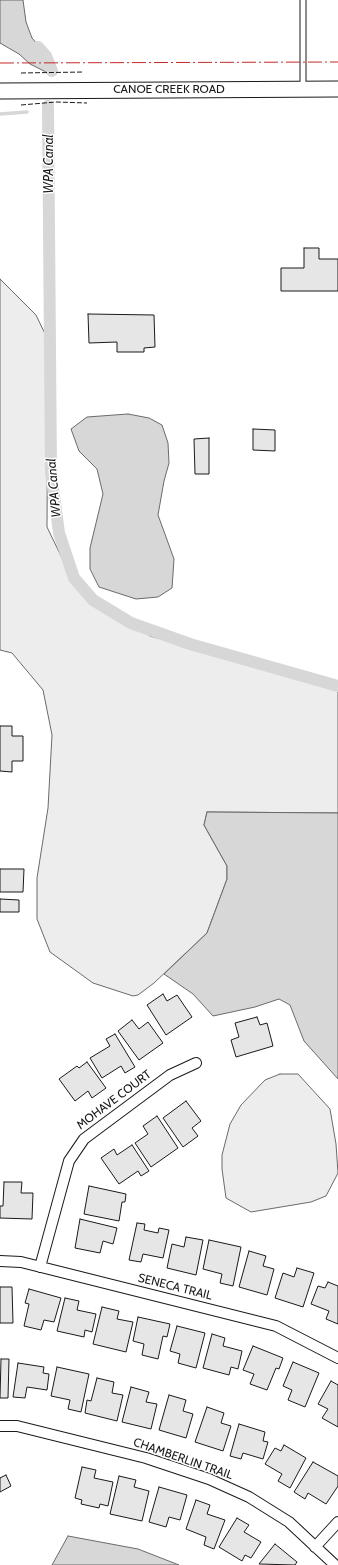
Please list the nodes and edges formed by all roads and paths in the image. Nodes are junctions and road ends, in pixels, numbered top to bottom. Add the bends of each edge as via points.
1 (303, 0) edge
2 (303, 89) junction
3 (338, 89) edge
4 (0, 91) edge
5 (196, 1063) dead end
6 (0, 1261) edge
7 (40, 1267) junction
8 (338, 1358) edge
9 (0, 1426) edge
10 (338, 1522) edge
11 (315, 1547) junction
12 (335, 1565) edge

1 - 2 lane
2 - 3 main road, CANOE CREEK ROAD
2 - 4 main road, CANOE CREEK ROAD
5 - 7 street, MOHAVE COURT via 170,1075 84,1139 69,1161
6 - 7 street, SENECA TRAIL via 21,1262
7 - 8 street, SENECA TRAIL via 276,1326
9 - 11 street, CHAMBERLIN TRAIL via 17,1426 138,1456 209,1479 249,1497 289,1522
10 - 11 street
11 - 12 street, CHAMBERLIN TRAIL

